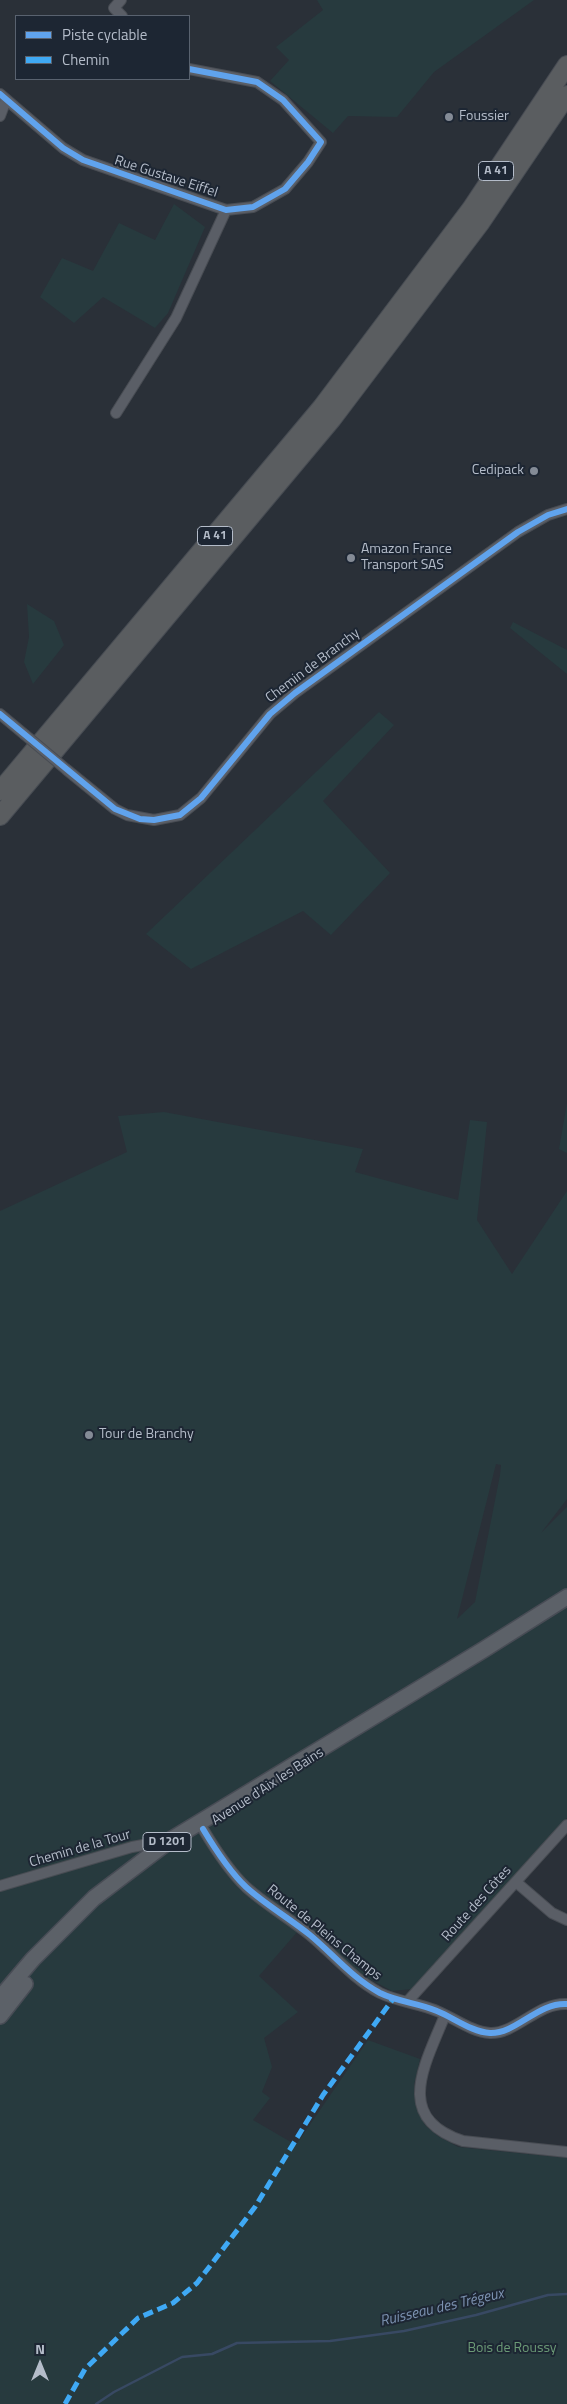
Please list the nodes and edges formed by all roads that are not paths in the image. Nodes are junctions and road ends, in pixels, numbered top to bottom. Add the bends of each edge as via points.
1 (105, 0) edge
2 (121, 0) edge
3 (114, 8) junction
4 (121, 15) edge
5 (567, 65) edge
6 (190, 69) edge
7 (567, 95) edge
8 (3, 97) edge
9 (0, 116) edge
10 (226, 210) junction
11 (116, 413) dead end
12 (567, 509) edge
13 (0, 714) edge
14 (60, 745) junction
15 (0, 791) edge
16 (0, 816) edge
17 (0, 827) edge
18 (567, 1597) edge
19 (363, 1724) junction
20 (567, 1825) edge
21 (203, 1829) junction
22 (169, 1840) junction
23 (516, 1882) junction
24 (0, 1886) edge
25 (567, 1920) edge
26 (0, 1998) edge
27 (407, 2002) junction
28 (567, 2004) edge
29 (445, 2014) junction
30 (0, 2016) edge
31 (567, 2152) edge

1 - 3 street
2 - 3 street
3 - 4 street
5 - 15 highway, A 41 via 466,217 322,407
6 - 10 street, Rue Gustave Eiffel via 257,82 282,100 321,142 285,188 253,207
7 - 14 highway, A 41 via 481,222 332,419
8 - 9 street
8 - 10 street, Rue Gustave Eiffel via 63,148 83,160
10 - 11 street via 176,318
12 - 13 street, Chemin de Branchy, bridge via 548,515 518,532 295,693 270,714 201,798 180,814 154,820 127,815 115,809
14 - 16 highway, A 41
14 - 17 highway
18 - 19 main road, Avenue d'Aix les Bains / D 1201
19 - 21 main road, Avenue d'Aix les Bains / D 1201
19 - 22 main road, Avenue d'Aix les Bains / D 1201
20 - 23 street, Route des Côtes
21 - 27 street, Route de Pleins Champs via 235,1875 253,1893 311,1936 356,1978 381,1994
21 - 30 main road, Avenue d'Aix les Bains / D 1201 via 170,1849 106,1899 44,1960
22 - 24 street, Chemin de la Tour
22 - 26 main road, Avenue d'Aix les Bains / D 1201 via 94,1898 33,1959
23 - 25 street via 552,1913
23 - 27 street, Route des Côtes
27 - 29 street, Route de Pleins Champs
28 - 29 street, Route de Pleins Champs via 548,2006 491,2033
29 - 31 street via 422,2070 419,2088 422,2106 429,2120 450,2137 464,2141

